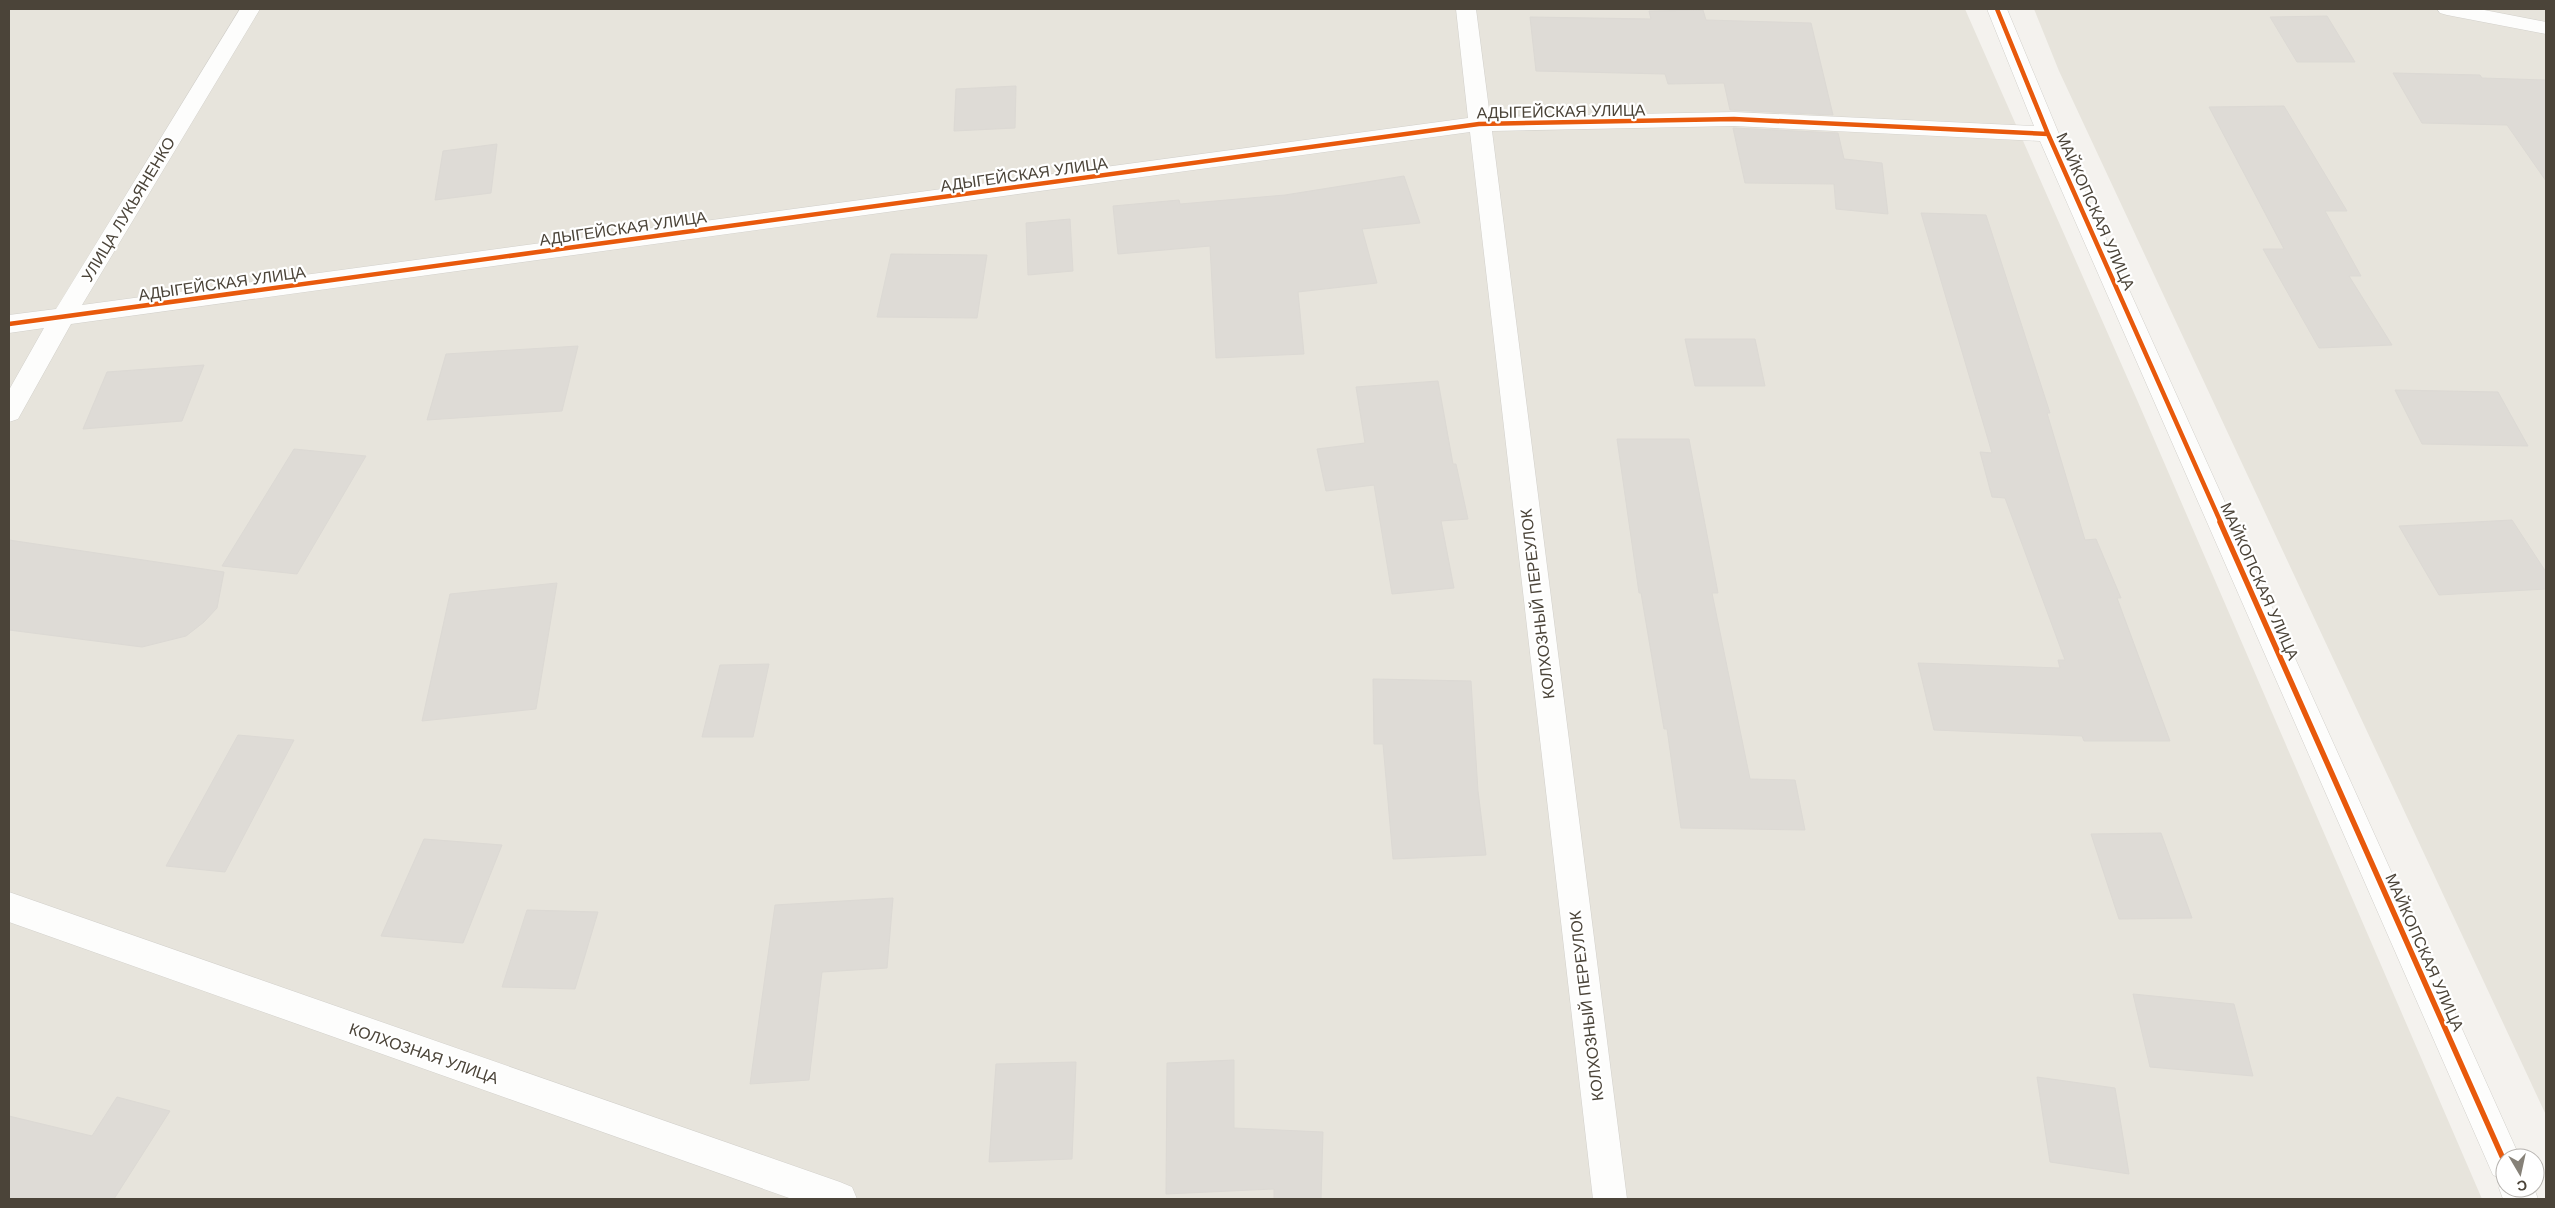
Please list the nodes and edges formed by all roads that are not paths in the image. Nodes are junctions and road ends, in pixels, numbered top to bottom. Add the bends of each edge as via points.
1 (250, 9) edge
2 (1466, 9) edge
3 (1996, 9) edge
4 (2447, 9) edge
5 (2546, 28) edge
6 (1479, 124) junction
7 (2048, 134) junction
8 (63, 317) junction
9 (9, 324) edge
10 (9, 412) edge
11 (9, 907) edge
12 (2498, 1148) edge
13 (840, 1199) edge
14 (1610, 1199) edge

1 - 8 street, УЛИЦА ЛУКЬЯНЕНКО
2 - 6 street, КОЛХОЗНЫЙ ПЕРЕУЛОК
3 - 7 street, МАЙКОПСКАЯ УЛИЦА
4 - 5 street
6 - 7 street, АДЫГЕЙСКАЯ УЛИЦА via 1734,119
6 - 8 street, АДЫГЕЙСКАЯ УЛИЦА
6 - 14 street, КОЛХОЗНЫЙ ПЕРЕУЛОК
7 - 12 street, МАЙКОПСКАЯ УЛИЦА
8 - 9 street, АДЫГЕЙСКАЯ УЛИЦА
8 - 10 street, УЛИЦА ЛУКЬЯНЕНКО
11 - 13 street, КОЛХОЗНАЯ УЛИЦА

